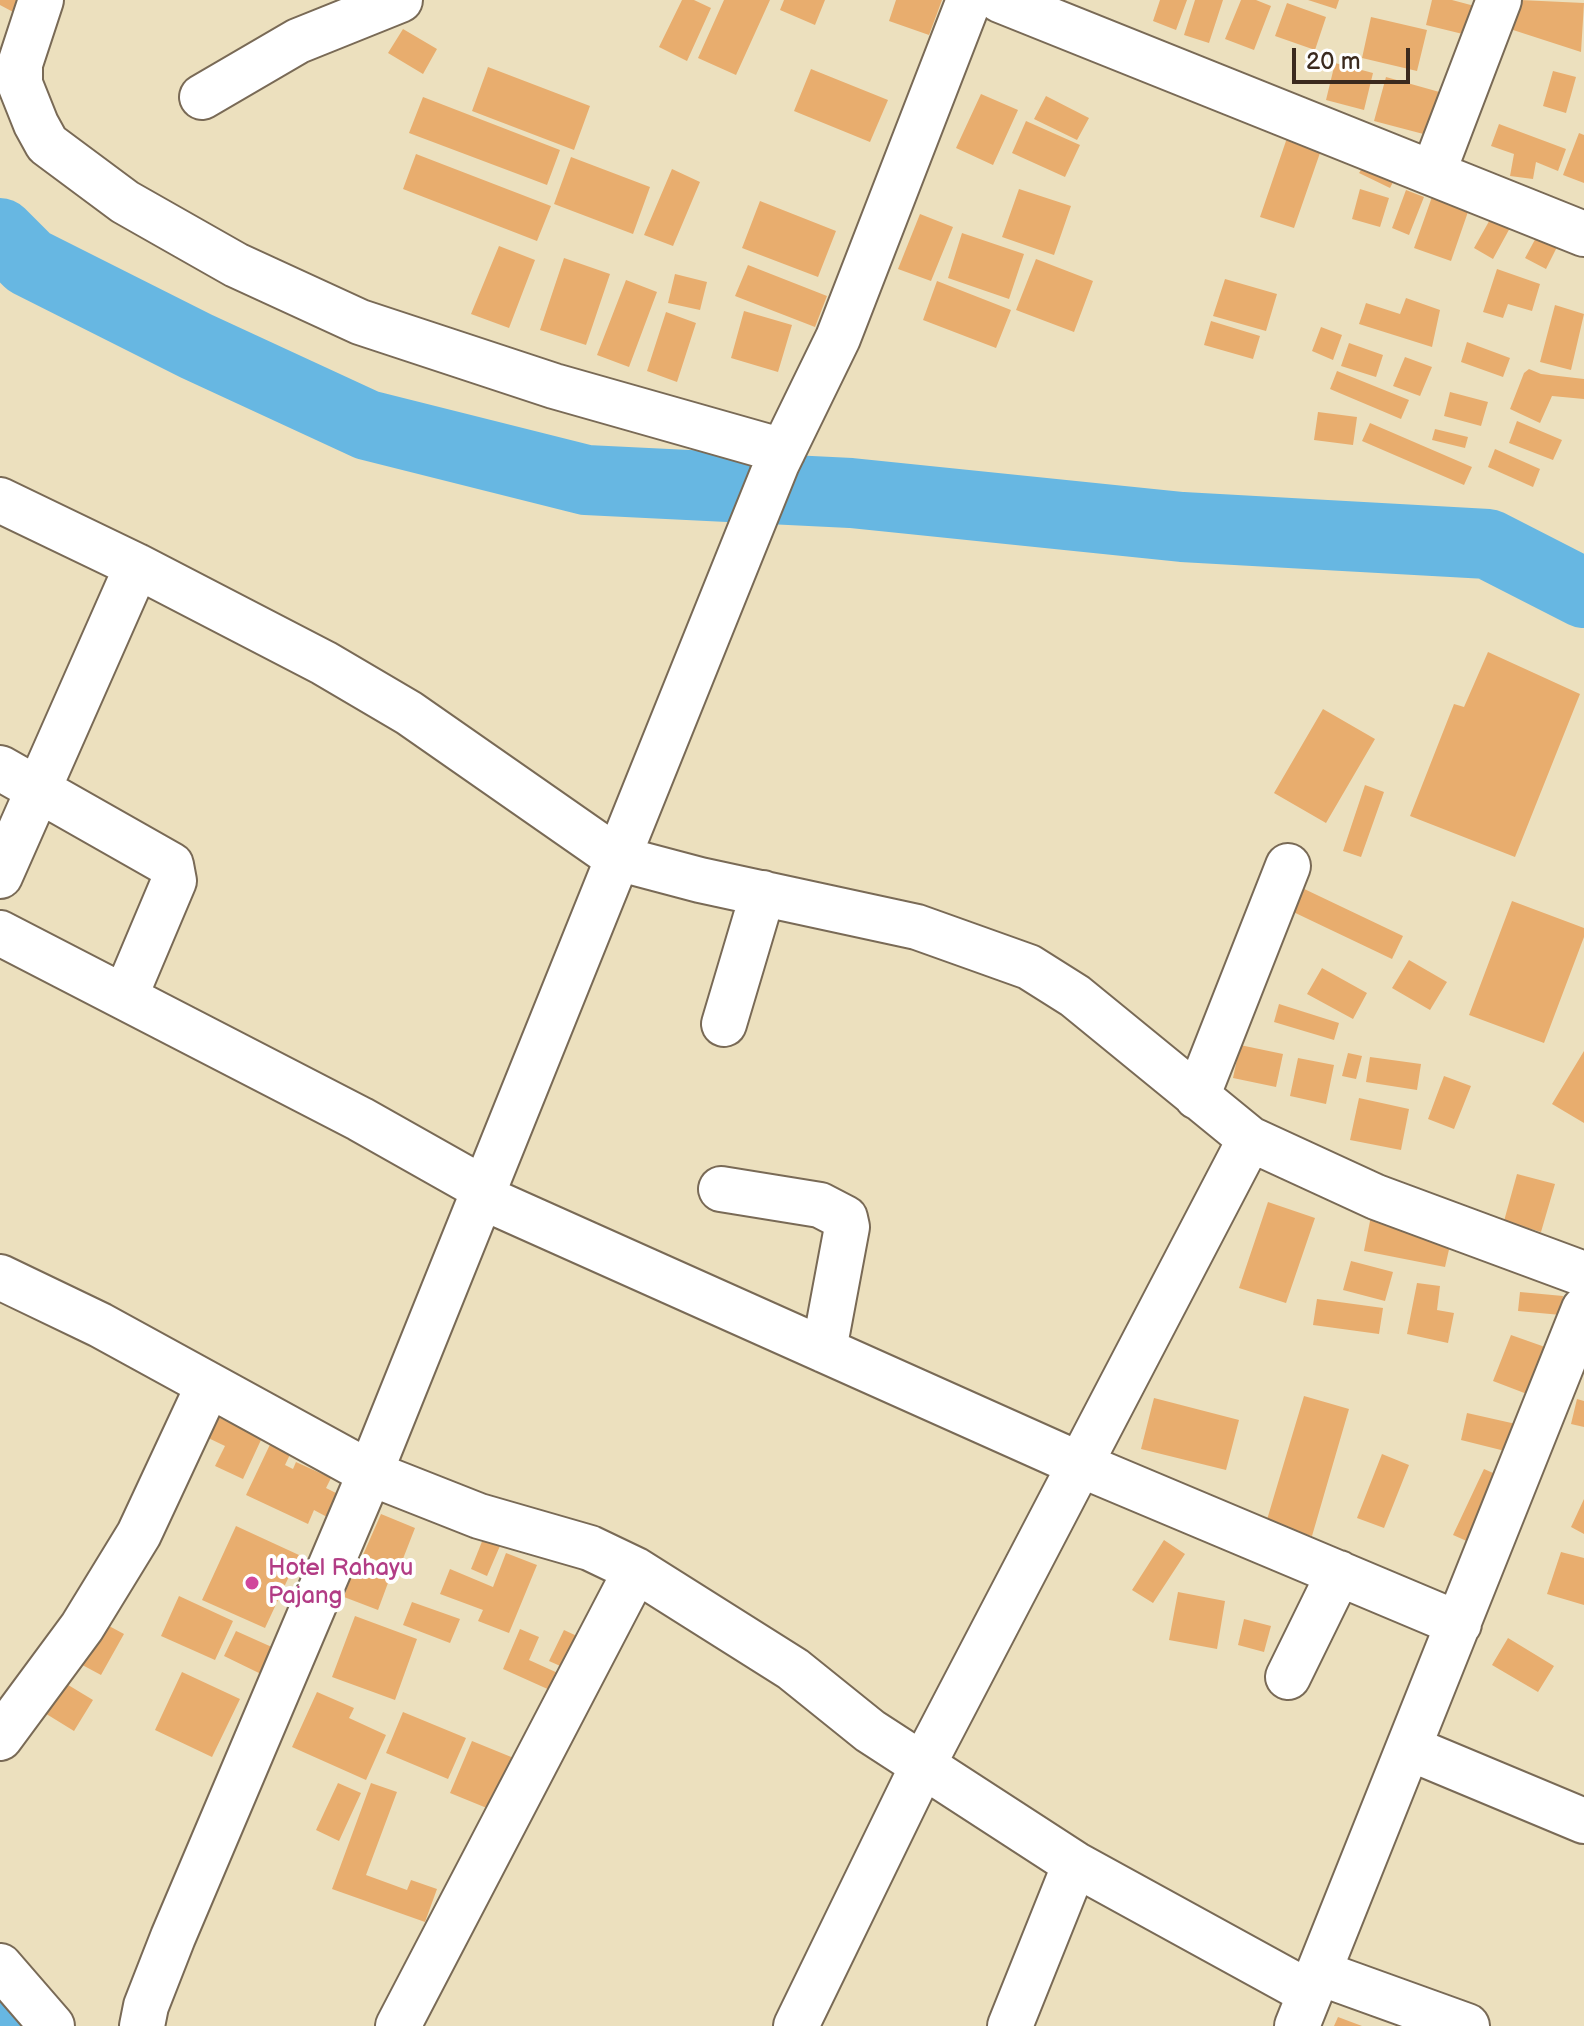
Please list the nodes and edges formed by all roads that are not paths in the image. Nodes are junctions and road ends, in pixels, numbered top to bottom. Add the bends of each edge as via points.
1 (41, 0) edge
2 (400, 0) edge
3 (969, 0) edge
4 (1000, 0) edge
5 (1499, 0) edge
6 (0, 95) edge
7 (202, 97) dead end
8 (36, 124) junction
9 (1433, 173) junction
10 (1584, 234) edge
11 (780, 457) junction
12 (0, 500) edge
13 (137, 566) junction
14 (0, 768) edge
15 (38, 790) junction
16 (617, 858) junction
17 (1288, 866) dead end
18 (0, 876) edge
19 (763, 893) junction
20 (0, 933) edge
21 (125, 997) junction
22 (724, 1024) dead end
23 (1197, 1097) junction
24 (1250, 1139) junction
25 (721, 1189) dead end
26 (483, 1193) junction
27 (1584, 1274) edge
28 (0, 1277) edge
29 (1584, 1309) edge
30 (824, 1350) junction
31 (208, 1386) junction
32 (1081, 1465) junction
33 (370, 1473) junction
34 (636, 1570) junction
35 (1339, 1573) junction
36 (1459, 1624) junction
37 (1288, 1677) dead end
38 (5, 1718) edge
39 (1409, 1748) junction
40 (923, 1765) junction
41 (1584, 1821) edge
42 (1075, 1864) junction
43 (0, 1966) edge
44 (1309, 1997) edge
45 (52, 2026) edge
46 (142, 2026) edge
47 (398, 2026) edge
48 (796, 2026) edge
49 (1010, 2026) edge
50 (1467, 2026) edge

1 - 8 street via 20,64 20,84
2 - 7 street via 298,41
3 - 11 street via 838,338
4 - 9 street
5 - 9 street
6 - 8 street
8 - 11 street via 47,144 125,202 236,265 360,322
9 - 10 street
11 - 16 street
12 - 13 street
13 - 15 street
13 - 16 street via 409,713
14 - 15 street
15 - 18 street
15 - 21 street via 171,865 174,881
16 - 19 street
16 - 26 street
17 - 23 street
19 - 22 street
19 - 23 street via 917,927 1029,967 1075,996
20 - 21 street
21 - 26 street via 360,1119
23 - 24 street
24 - 27 street via 1376,1197
24 - 32 street
25 - 30 street via 820,1205 845,1218
26 - 30 street
26 - 33 street
28 - 31 street
29 - 36 street
30 - 32 street
31 - 33 street
31 - 38 street via 139,1534 82,1627
32 - 35 street
32 - 40 street
33 - 34 street via 479,1516 590,1548
33 - 46 street via 173,1937
34 - 40 street via 793,1669 870,1731
34 - 47 street
35 - 36 street
35 - 37 street
36 - 39 street
39 - 41 street
39 - 44 street
40 - 42 street
40 - 48 street
42 - 44 street
42 - 49 street
43 - 45 street
44 - 50 street

